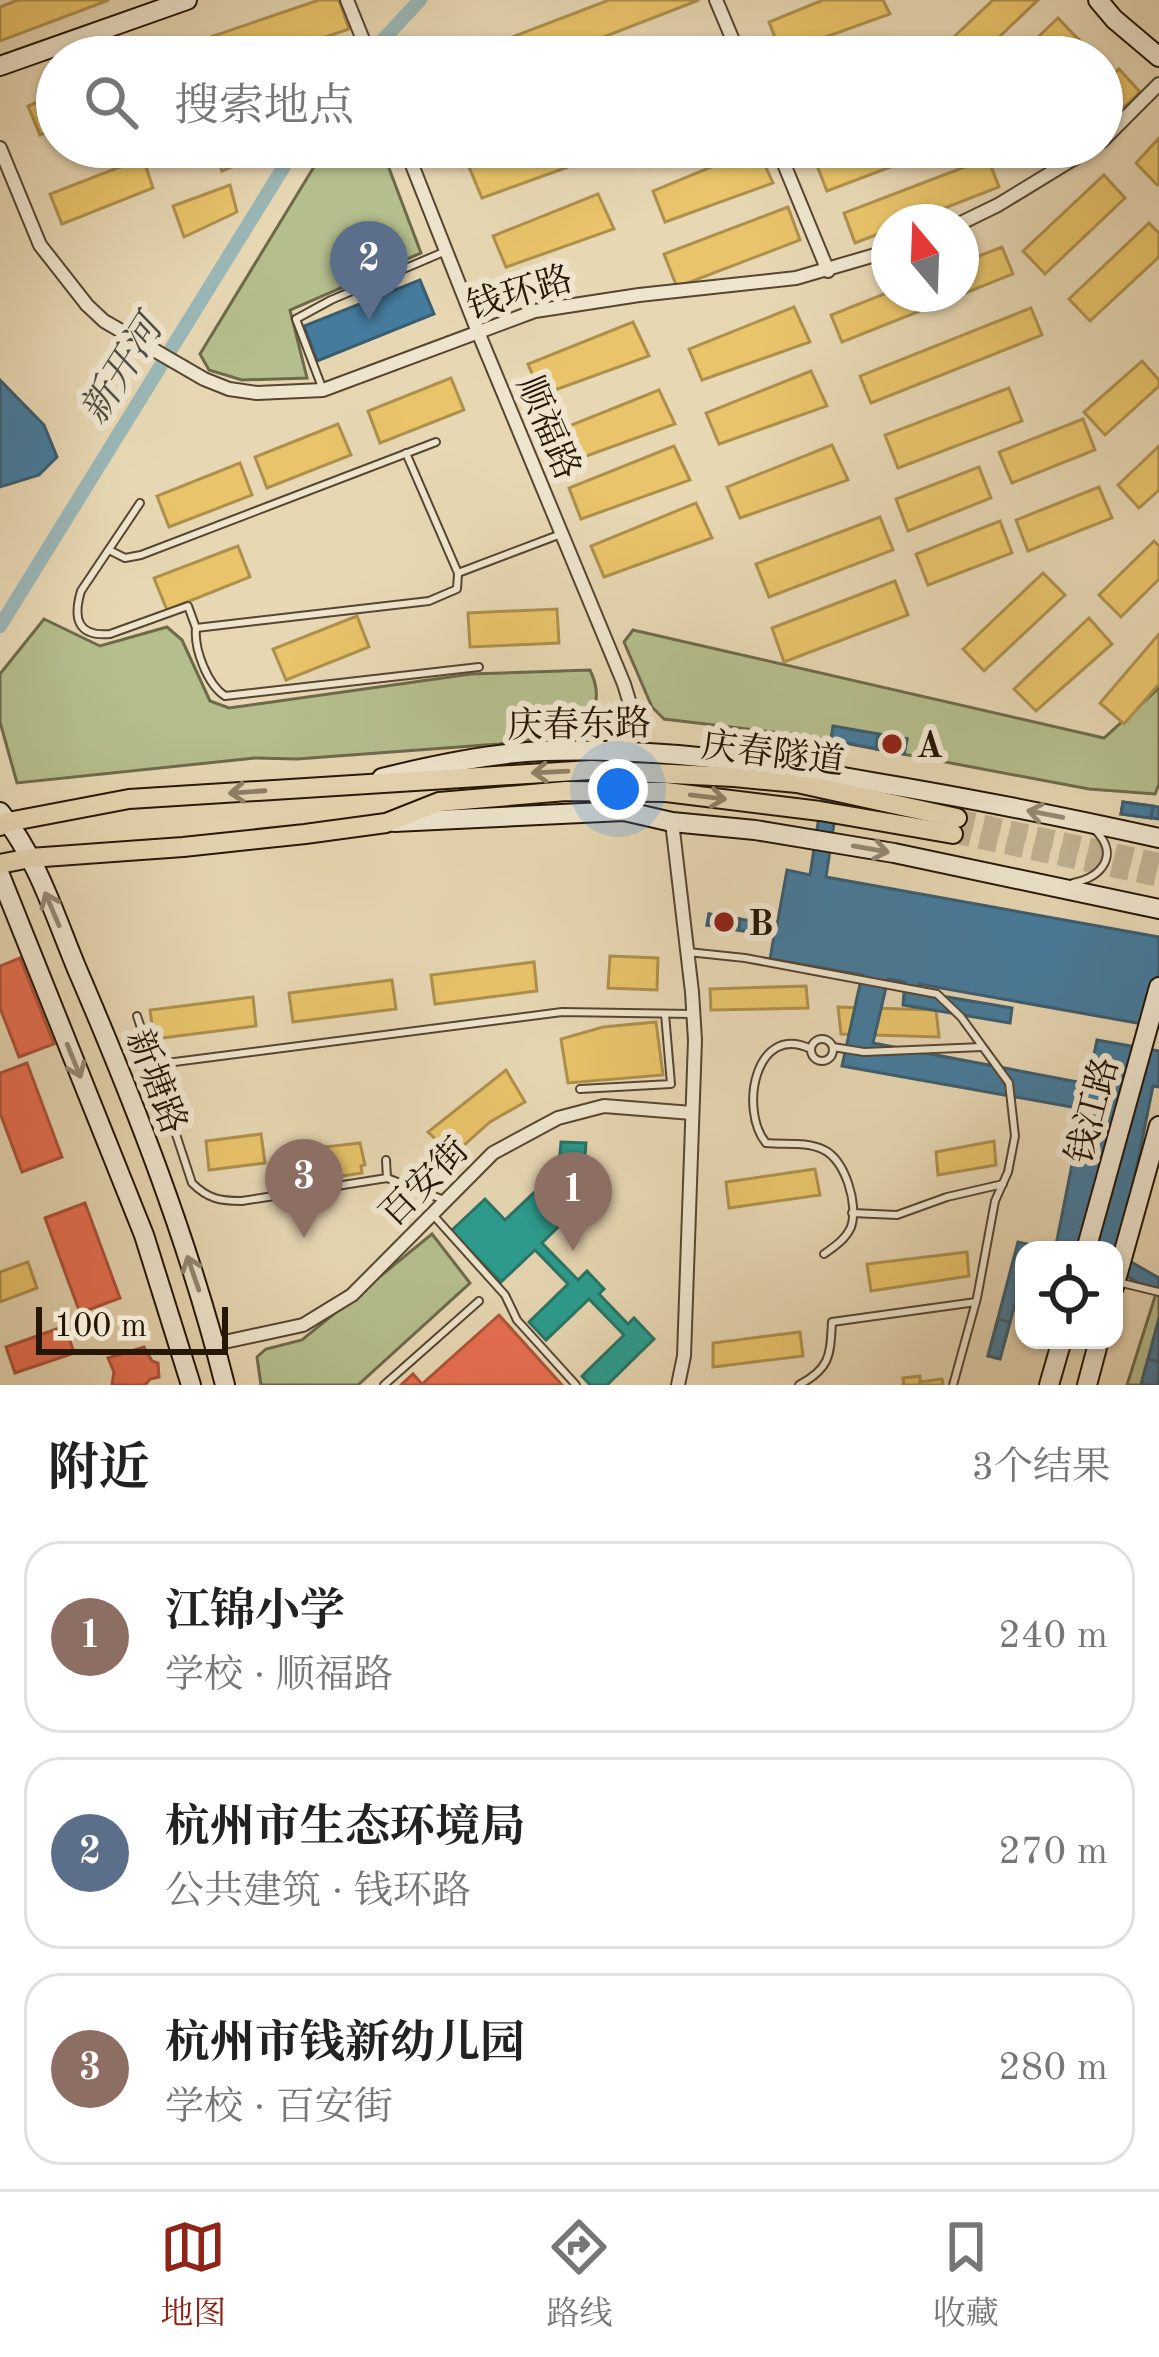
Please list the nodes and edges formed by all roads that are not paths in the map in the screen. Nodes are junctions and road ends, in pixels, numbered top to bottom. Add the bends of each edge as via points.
1 (187, 0) edge
2 (347, 0) edge
3 (716, 0) edge
4 (1098, 0) edge
5 (150, 6) edge
6 (75, 36) edge
7 (361, 36) edge
8 (731, 36) edge
9 (36, 52) edge
10 (1159, 57) edge
11 (0, 66) edge
12 (1159, 84) edge
13 (1123, 120) edge
14 (0, 148) edge
15 (413, 168) edge
16 (786, 168) edge
17 (1060, 168) edge
18 (979, 215) edge
19 (446, 251) junction
20 (871, 257) edge
21 (828, 271) junction
22 (478, 332) junction
23 (323, 389) junction
24 (436, 442) dead end
25 (406, 453) junction
26 (140, 503) dead end
27 (561, 533) junction
28 (108, 550) junction
29 (458, 573) junction
30 (196, 628) junction
31 (479, 668) dead end
32 (638, 730) junction
33 (602, 752) junction
34 (670, 755) junction
35 (364, 783) junction
36 (3, 820) edge
37 (672, 821) junction
38 (1086, 822) junction
39 (386, 823) junction
40 (1159, 838) edge
41 (30, 858) junction
42 (0, 864) edge
43 (0, 874) edge
44 (1052, 888) junction
45 (1159, 909) edge
46 (688, 952) junction
47 (1159, 987) edge
48 (665, 1014) junction
49 (693, 1014) junction
50 (136, 1016) dead end
51 (833, 1047) junction
52 (982, 1047) junction
53 (811, 1048) junction
54 (151, 1065) junction
55 (580, 1089) dead end
56 (692, 1113) junction
57 (1159, 1126) edge
58 (386, 1160) dead end
59 (387, 1178) junction
60 (1003, 1184) junction
61 (445, 1201) junction
62 (432, 1213) junction
63 (852, 1213) junction
64 (1088, 1241) edge
65 (824, 1254) dead end
66 (1123, 1255) edge
67 (1123, 1285) edge
68 (1159, 1292) edge
69 (479, 1301) dead end
70 (976, 1302) junction
71 (215, 1344) junction
72 (1059, 1349) edge
73 (1097, 1349) edge
74 (191, 1385) edge
75 (226, 1385) edge
76 (384, 1385) edge
77 (576, 1385) edge
78 (678, 1385) edge
79 (799, 1385) edge
80 (953, 1385) edge
81 (1049, 1385) edge
82 (1087, 1385) edge

1 - 5 main road
2 - 7 street
3 - 8 street
4 - 10 main road
5 - 6 main road
9 - 11 main road
12 - 13 street
14 - 23 street, 钱环路 via 40,244 104,321 204,379 243,391
15 - 19 street, 顺福路
16 - 21 street
17 - 18 street
19 - 22 street, 顺福路
19 - 23 lane via 296,319
20 - 21 street, 钱环路
21 - 22 street, 钱环路 via 579,302
22 - 23 street, 钱环路
22 - 27 street, 顺福路
24 - 25 lane
25 - 28 lane via 141,555
25 - 29 lane
26 - 28 lane
27 - 29 lane
27 - 32 street, 顺福路
28 - 30 lane via 76,608 85,629 110,634 188,606
29 - 30 lane via 458,589 429,602
30 - 31 lane via 211,682 225,695
32 - 33 street
32 - 34 street
33 - 34 main road, 庆春东路
33 - 35 main road, 庆春东路 via 541,751
38 -> 34 main road, 庆春东路 via 763,763
35 -> 36 main road, 庆春东路 via 129,799
39 -> 35 main road, 庆春隧道 via 439,802 566,791 666,792 955,826 797,783 734,777 591,770
36 - 41 main road, 新塘路
37 - 39 main road via 570,811
37 -> 44 main road via 838,843
37 - 46 street
38 - 40 main road, 庆春东路
38 - 44 lane via 1103,838 1102,871
39 - 41 main road
41 - 42 main road
71 -> 41 main road, 新塘路 via 112,1050
43 -> 74 main road, 新塘路 via 144,1235
44 - 45 main road
46 - 49 street
46 - 52 lane via 937,994
47 - 64 main road, 钱江路
48 - 49 lane
48 - 54 lane via 562,1012
48 - 55 lane via 671,1084
49 - 56 street
50 - 54 lane
51 - 52 lane
51 - 53 lane via 824,1039
51 - 53 lane via 826,1060
52 - 60 lane via 1009,1083 1015,1136
53 - 63 lane via 785,1045 764,1058 754,1120 766,1142 804,1144 838,1160
54 - 59 lane via 192,1183 205,1196 242,1201
56 - 61 street, 百安街 via 604,1106 557,1118 493,1153
56 - 78 street
57 - 66 main road, 钱江路
58 - 59 lane
59 - 61 lane
60 - 63 lane via 897,1215
60 - 70 lane
61 - 62 street, 百安街
62 - 71 street, 百安街 via 352,1295 303,1325
62 - 77 lane
63 - 65 lane via 851,1227
67 - 68 lane
69 - 76 lane
70 - 79 lane via 832,1322 826,1364
70 - 80 lane
71 - 75 main road, 新塘路
72 - 81 main road
73 - 82 main road

